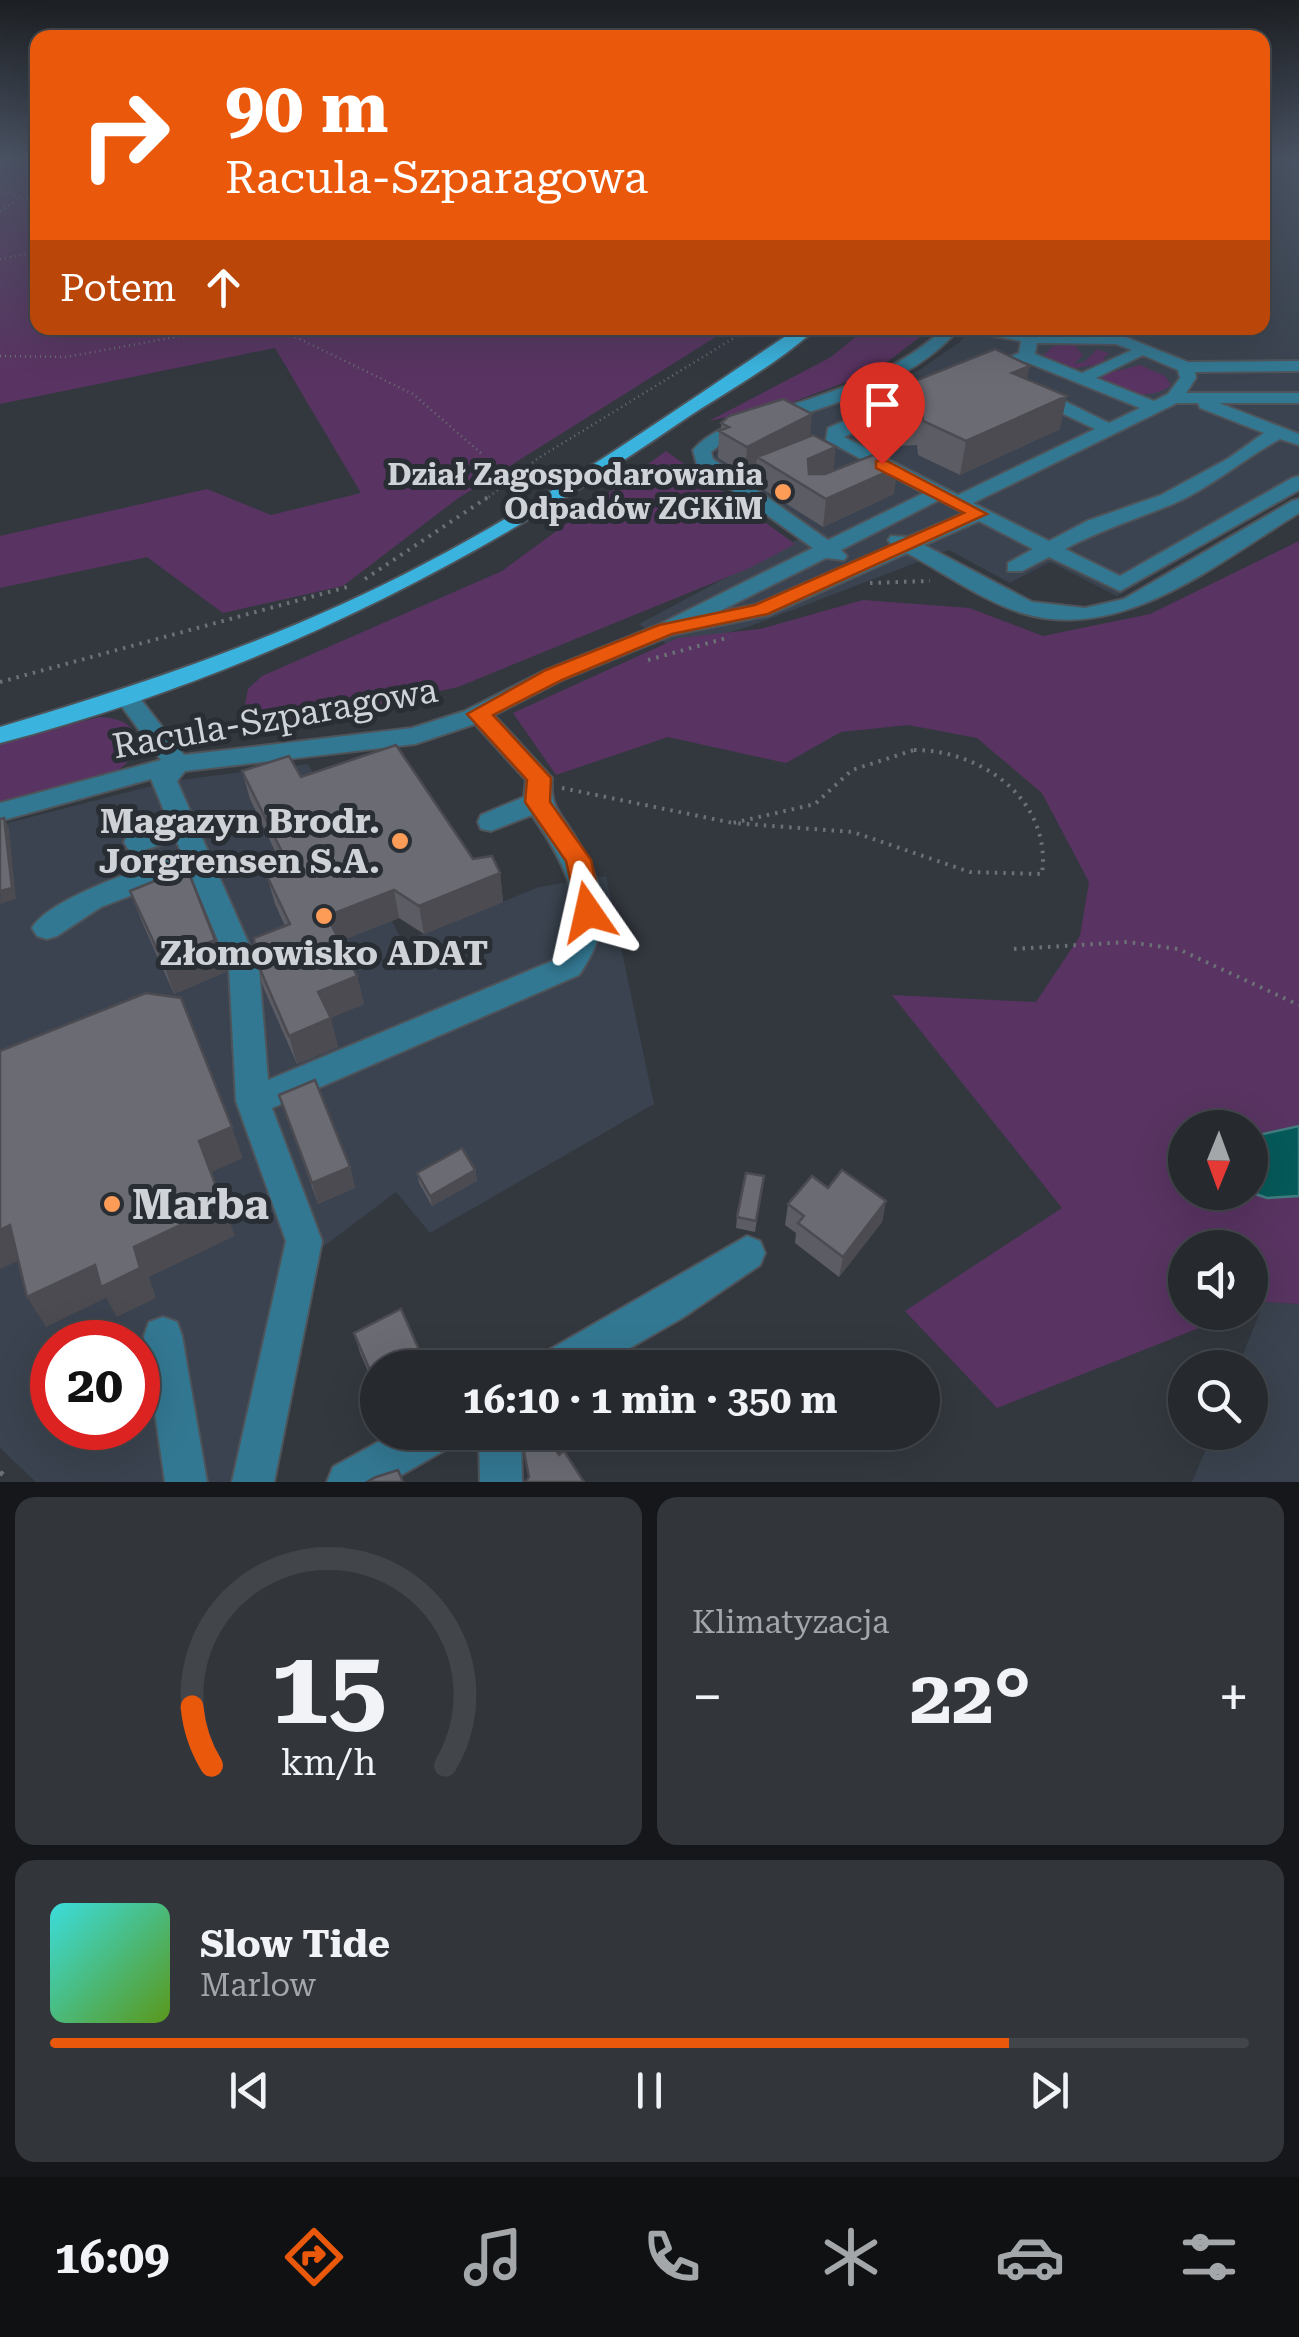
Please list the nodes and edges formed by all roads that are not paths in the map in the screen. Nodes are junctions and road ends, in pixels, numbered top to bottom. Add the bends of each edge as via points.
1 (797, 335) edge
2 (947, 335) edge
3 (989, 335) edge
4 (1044, 335) edge
5 (1140, 335) edge
6 (1028, 347) junction
7 (1136, 354) dead end
8 (1162, 355) junction
9 (1299, 366) edge
10 (1186, 367) junction
11 (988, 370) junction
12 (970, 377) edge
13 (1082, 379) junction
14 (916, 397) edge
15 (1183, 398) junction
16 (1299, 398) edge
17 (1154, 408) junction
18 (1110, 430) junction
19 (1279, 432) junction
20 (1299, 440) edge
21 (908, 452) dead end
22 (873, 468) junction
23 (1299, 482) edge
24 (938, 493) junction
25 (957, 503) junction
26 (1299, 505) edge
27 (978, 514) junction
28 (872, 526) junction
29 (909, 546) junction
30 (826, 549) junction
31 (1049, 549) junction
32 (854, 567) junction
33 (1015, 567) dead end
34 (666, 630) junction
35 (274, 638) junction
36 (127, 697) junction
37 (478, 714) junction
38 (0, 717) edge
39 (0, 736) edge
40 (177, 764) junction
41 (538, 790) junction
42 (0, 812) edge
43 (492, 822) dead end
44 (182, 828) junction
45 (138, 842) dead end
46 (199, 858) junction
47 (47, 928) dead end
48 (253, 1101) junction
49 (748, 1254) dead end
50 (163, 1336) dead end
51 (588, 1350) edge
52 (406, 1450) edge
53 (501, 1450) edge
54 (186, 1482) edge
55 (253, 1482) edge
56 (348, 1482) edge
57 (502, 1482) edge

1 - 35 main road via 522,518 429,570
2 - 30 street via 904,366 721,435 702,450 704,460
3 - 6 street
4 - 6 street
5 - 8 street via 1168,345
6 - 8 street via 1118,339
6 - 11 street
6 - 13 street
7 - 13 street
8 - 10 street
9 - 10 street
10 - 15 street
11 - 12 street
11 - 18 street
13 - 17 street
14 - 22 street via 834,432 827,444
15 - 16 street
15 - 17 street
15 - 19 street
17 - 18 street
18 - 25 street
19 - 20 street
19 - 31 street via 1168,499
21 - 22 street
22 - 24 street
23 - 31 street via 1120,585
24 - 25 street
24 - 28 street
25 - 27 street
26 - 29 street via 1131,604 1085,615 1027,608
27 - 29 street
27 - 31 street
28 - 29 street
28 - 30 street
29 - 32 street
30 - 32 street
30 - 34 street
31 - 33 street
32 - 34 street via 761,610
34 - 37 street, Racula-Szparagowa
35 - 36 main road
35 - 38 main road
36 - 39 main road
36 - 40 street
37 - 40 street, Racula-Szparagowa via 372,744
37 - 41 street
40 - 42 street, Racula-Szparagowa
40 - 44 street via 164,780
41 - 43 street
41 - 48 street via 578,860 589,933 576,959
44 - 45 street
44 - 46 street
46 - 47 street via 91,900
46 - 48 street via 244,967
48 - 55 street via 304,1241
49 - 51 street
50 - 54 street
52 - 56 street
53 - 57 street

